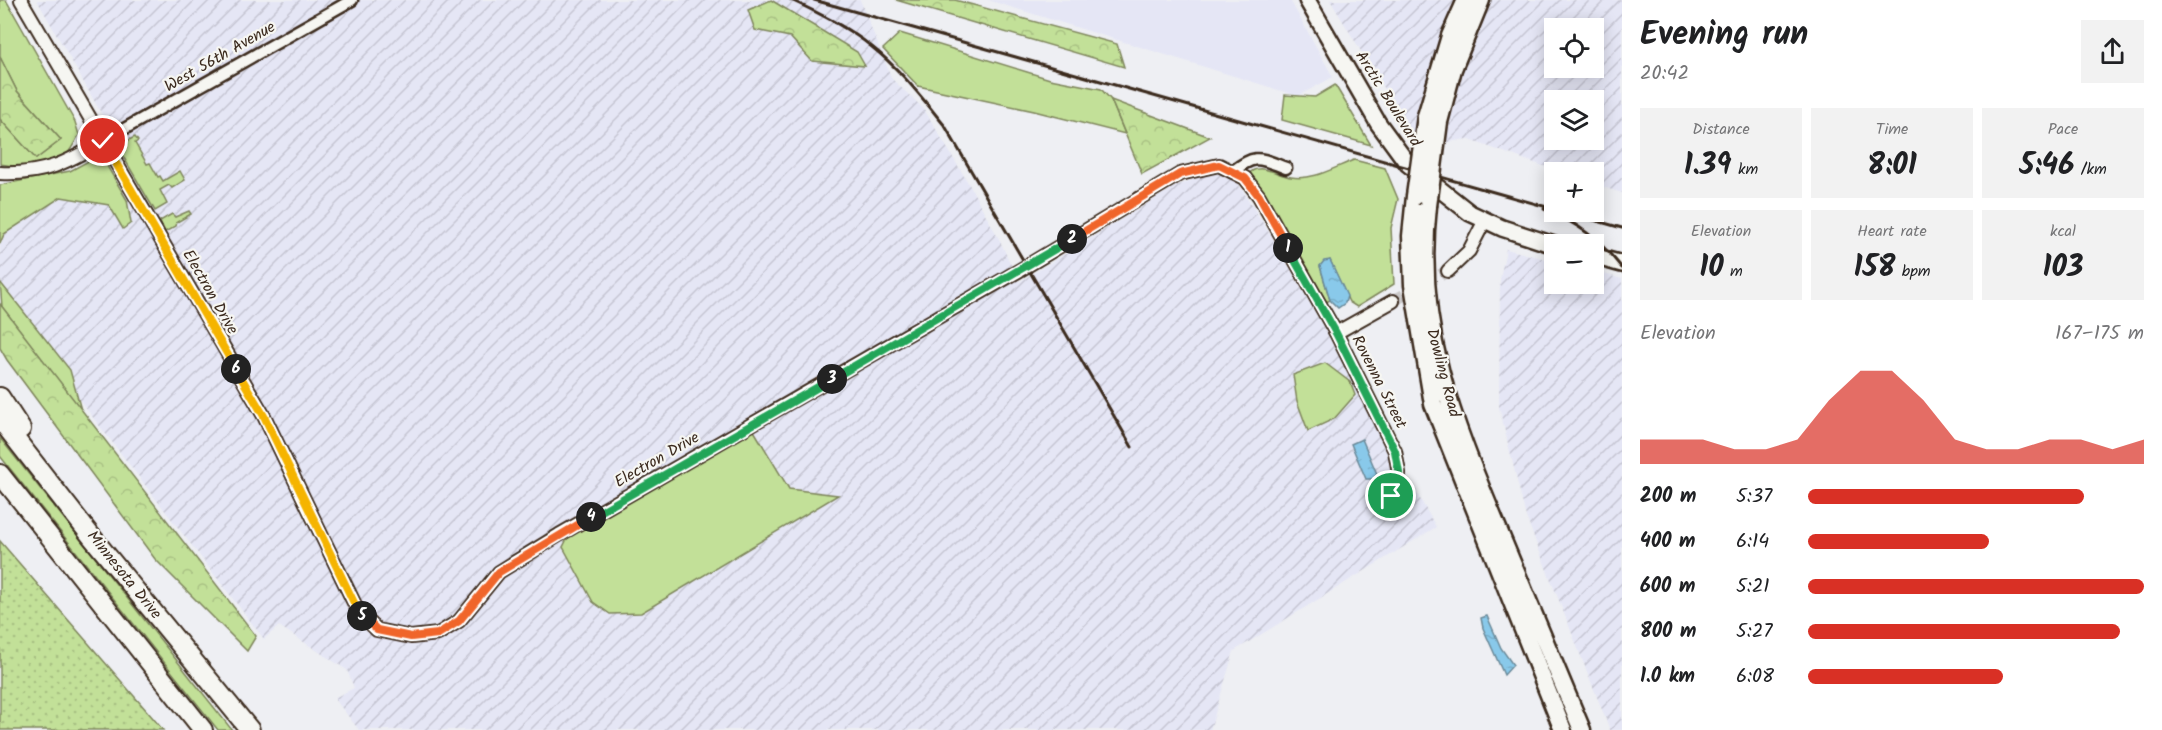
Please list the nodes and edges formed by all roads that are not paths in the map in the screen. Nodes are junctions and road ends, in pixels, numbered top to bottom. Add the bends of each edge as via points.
1 (21, 0) edge
2 (352, 0) edge
3 (1307, 0) edge
4 (1466, 0) edge
5 (1481, 0) edge
6 (1433, 119) junction
7 (103, 141) junction
8 (1219, 165) joint
9 (1286, 168) dead end
10 (1232, 172) junction
11 (0, 173) edge
12 (1421, 201) junction
13 (1485, 220) junction
14 (1544, 242) edge
15 (1604, 259) edge
16 (1622, 264) edge
17 (1448, 271) tunnel mouth
18 (1393, 301) tunnel mouth
19 (1336, 333) junction
20 (0, 397) edge
21 (0, 419) edge
22 (0, 474) edge
23 (0, 484) edge
24 (1382, 504) dead end
25 (91, 536) junction
26 (69, 561) junction
27 (203, 730) edge
28 (250, 730) edge
29 (1563, 730) edge
30 (1582, 730) edge

1 - 7 street, Electron Drive
2 - 7 street, West 56th Avenue
3 - 13 main road, Arctic Boulevard via 1378,123 1404,159 1457,204
4 - 6 main road, Dowling Road via 1450,36
5 - 6 main road, Dowling Road
6 - 12 main road, Dowling Road, bridge
7 - 8 street, Electron Drive via 264,416 358,611 377,630 411,637 438,634 459,621 499,572 559,535 1180,174
7 - 11 street via 65,164 44,171
8 - 10 street, Rovenna Street
9 - 10 street via 1257,158
10 - 19 street, Rovenna Street via 1245,178 1259,196
12 - 29 main road, Dowling Road via 1411,236 1413,285 1433,404
12 - 30 main road, Dowling Road via 1428,316 1446,392
13 - 14 main road, Arctic Boulevard
13 - 17 street via 1469,251
15 - 16 main road
18 - 19 street
19 - 24 street, Rovenna Street via 1395,451 1397,486
20 - 25 highway
21 - 25 highway, Minnesota Drive
22 - 26 highway, Minnesota Drive
23 - 26 highway
25 - 28 highway, Minnesota Drive
26 - 27 highway, Minnesota Drive

